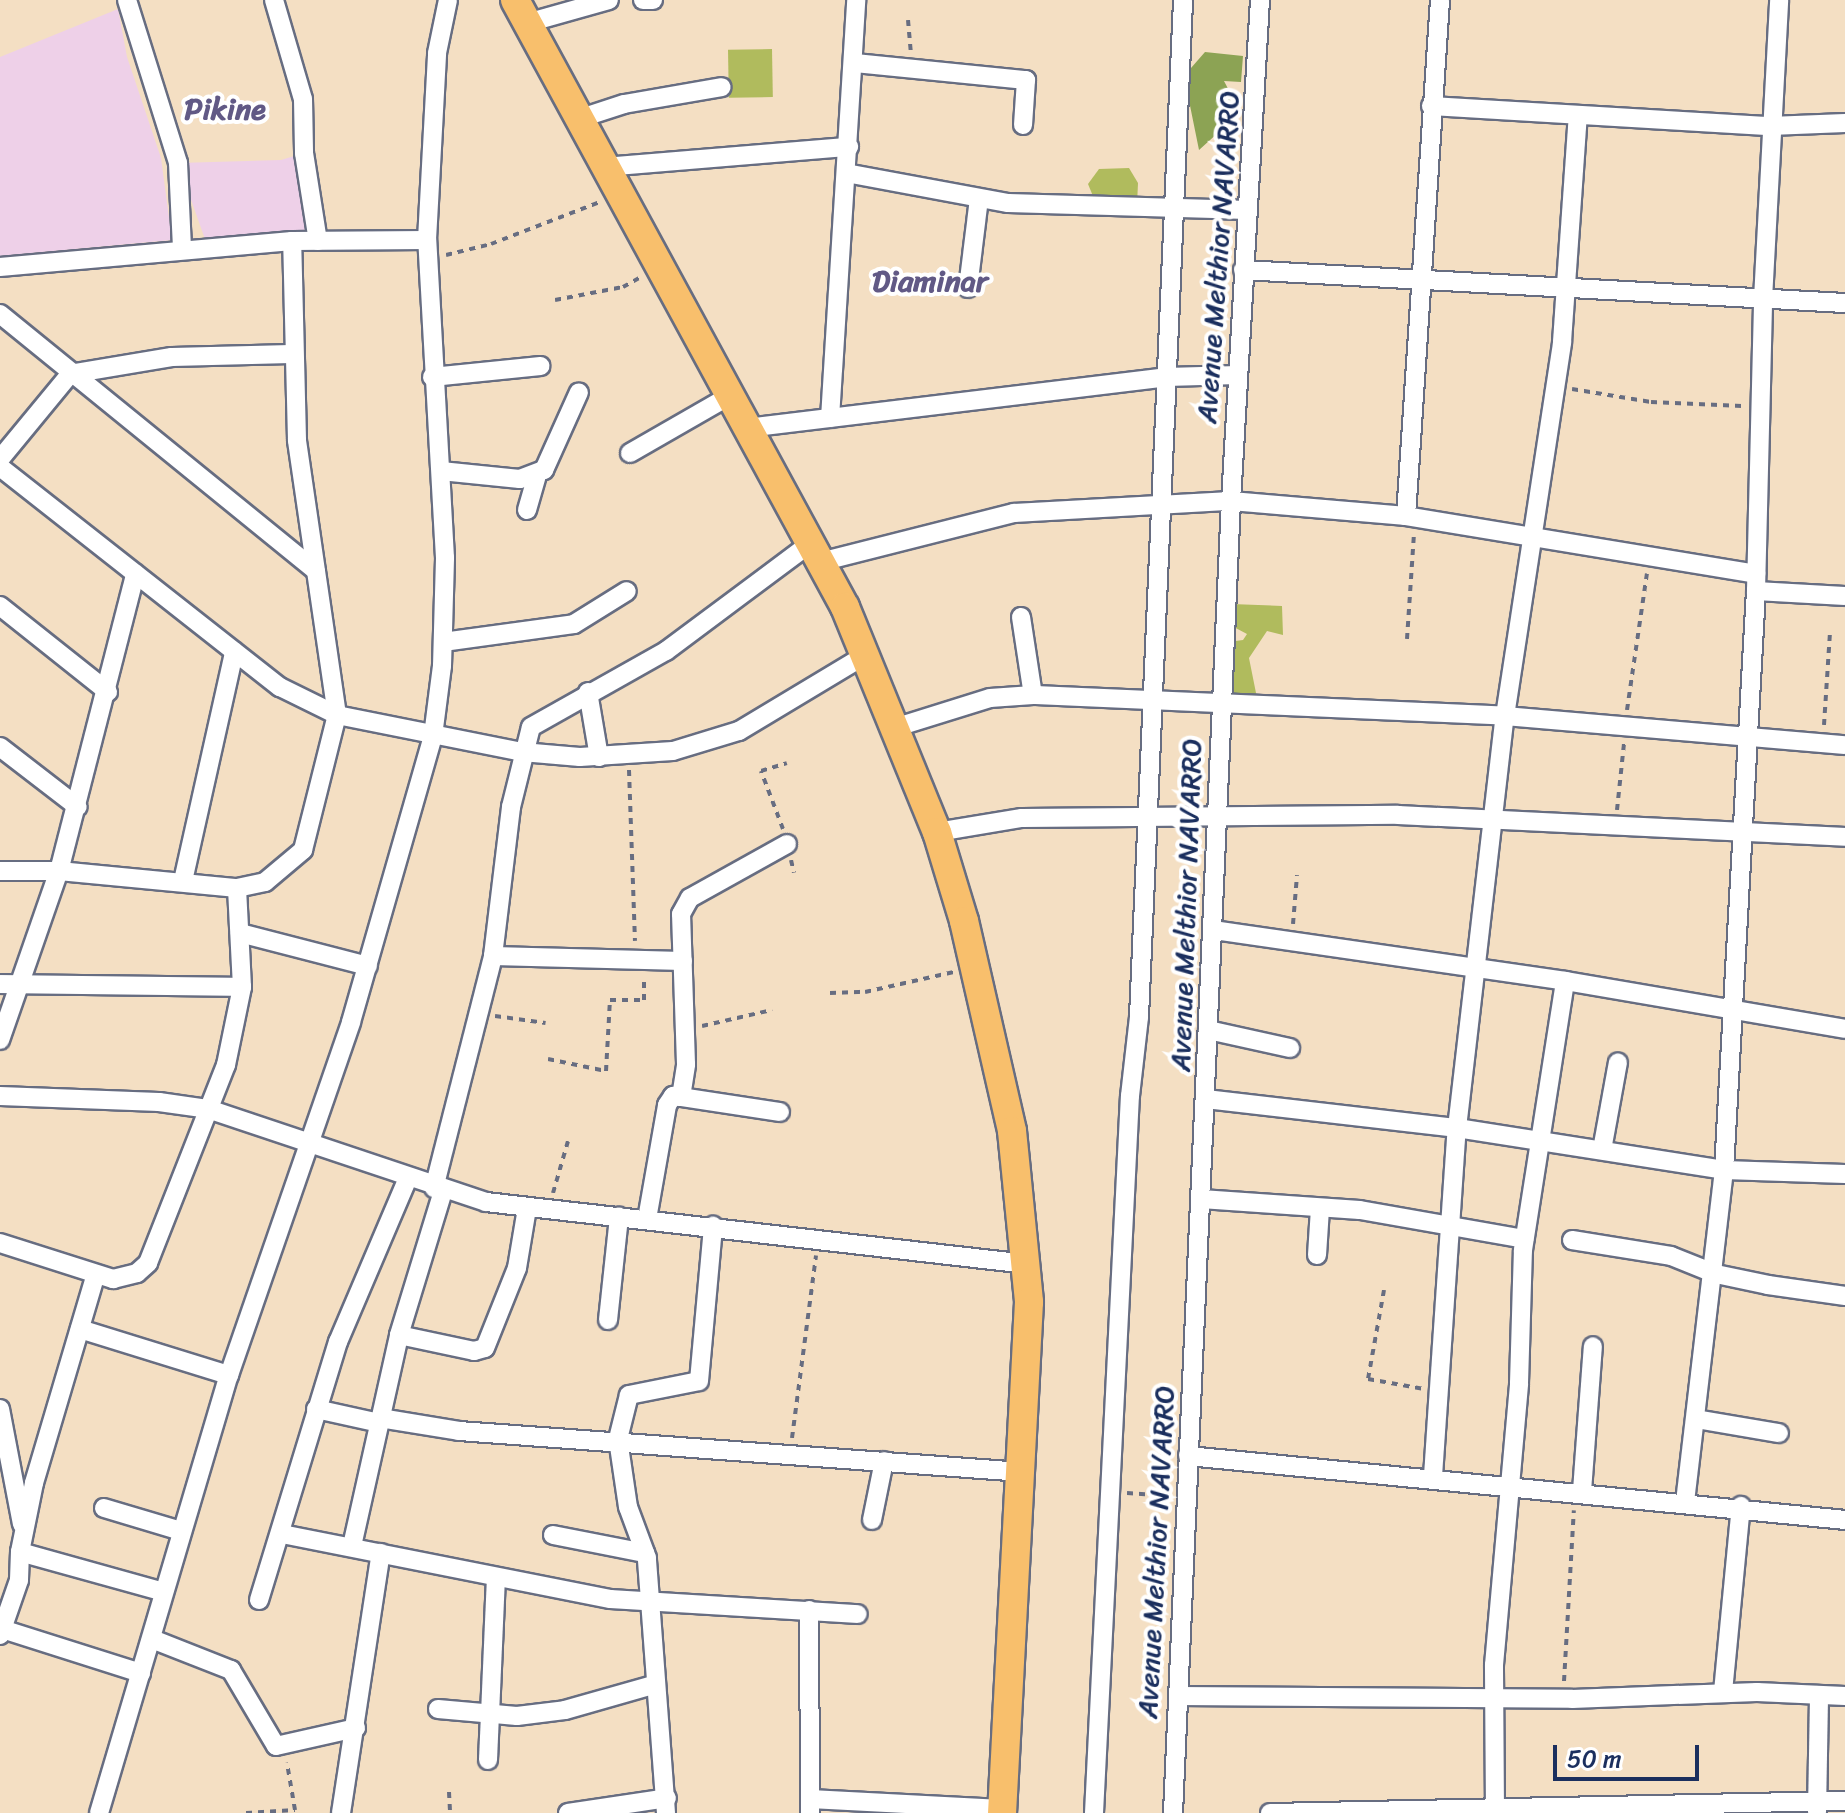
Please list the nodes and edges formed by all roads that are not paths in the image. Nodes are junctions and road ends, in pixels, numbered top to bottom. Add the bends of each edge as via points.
1 (127, 0) edge
2 (274, 0) edge
3 (448, 0) edge
4 (609, 0) edge
5 (643, 0) edge
6 (653, 0) edge
7 (856, 0) edge
8 (1183, 0) edge
9 (1260, 0) edge
10 (1440, 0) edge
11 (1779, 0) edge
12 (521, 12) edge
13 (855, 63) junction
14 (722, 87) dead end
15 (1431, 106) junction
16 (1578, 116) junction
17 (578, 119) junction
18 (1845, 123) edge
19 (1023, 125) dead end
20 (1770, 126) junction
21 (849, 147) junction
22 (604, 167) junction
23 (846, 173) junction
24 (979, 199) junction
25 (1172, 206) junction
26 (1248, 210) junction
27 (292, 241) junction
28 (318, 241) junction
29 (182, 249) junction
30 (427, 249) junction
31 (0, 267) edge
32 (1243, 270) junction
33 (1421, 277) junction
34 (1567, 285) junction
35 (968, 288) dead end
36 (1763, 299) junction
37 (1845, 303) edge
38 (0, 314) edge
39 (291, 354) junction
40 (540, 366) dead end
41 (70, 374) junction
42 (1238, 375) junction
43 (432, 377) junction
44 (1166, 377) junction
45 (579, 392) dead end
46 (729, 396) junction
47 (830, 418) junction
48 (747, 428) junction
49 (630, 453) dead end
50 (0, 459) edge
51 (0, 467) edge
52 (441, 471) junction
53 (537, 474) junction
54 (1161, 501) junction
55 (1231, 501) junction
56 (527, 510) dead end
57 (1411, 516) junction
58 (1530, 536) junction
59 (816, 553) junction
60 (316, 571) junction
61 (135, 574) junction
62 (1756, 582) junction
63 (627, 591) dead end
64 (1845, 596) edge
65 (0, 606) edge
66 (1021, 617) dead end
67 (443, 642) junction
68 (234, 652) junction
69 (867, 654) junction
70 (108, 692) junction
71 (588, 692) junction
72 (1033, 695) junction
73 (1153, 698) junction
74 (1223, 702) junction
75 (337, 715) junction
76 (1505, 716) junction
77 (897, 727) junction
78 (1748, 735) junction
79 (433, 736) junction
80 (1845, 745) edge
81 (0, 747) edge
82 (522, 752) junction
83 (599, 757) junction
84 (78, 807) junction
85 (1146, 818) junction
86 (1218, 818) junction
87 (1494, 818) junction
88 (937, 832) junction
89 (1742, 833) junction
90 (1845, 837) edge
91 (787, 844) road end
92 (0, 871) edge
93 (59, 871) junction
94 (183, 881) junction
95 (237, 888) junction
96 (1213, 930) junction
97 (240, 933) junction
98 (493, 956) junction
99 (683, 961) junction
100 (368, 966) junction
101 (1477, 967) junction
102 (1565, 981) junction
103 (0, 984) edge
104 (21, 985) junction
105 (242, 987) junction
106 (1732, 1010) junction
107 (1845, 1029) edge
108 (1208, 1030) junction
109 (0, 1040) edge
110 (1290, 1048) dead end
111 (1618, 1062) dead end
112 (0, 1096) edge
113 (681, 1097) junction
114 (1206, 1099) junction
115 (208, 1109) junction
116 (780, 1112) dead end
117 (1457, 1128) junction
118 (1537, 1139) junction
119 (310, 1146) junction
120 (1602, 1150) junction
121 (1724, 1170) junction
122 (1845, 1174) edge
123 (407, 1180) junction
124 (438, 1189) junction
125 (1201, 1199) junction
126 (527, 1208) junction
127 (1320, 1209) junction
128 (619, 1217) junction
129 (647, 1219) junction
130 (1450, 1225) junction
131 (713, 1226) junction
132 (1524, 1239) junction
133 (1572, 1240) dead end
134 (0, 1243) edge
135 (1317, 1255) dead end
136 (1027, 1264) junction
137 (1716, 1274) junction
138 (95, 1277) junction
139 (1845, 1296) edge
140 (608, 1320) dead end
141 (80, 1329) junction
142 (399, 1335) junction
143 (1593, 1346) dead end
144 (229, 1375) junction
145 (0, 1409) edge
146 (316, 1409) junction
147 (1696, 1419) junction
148 (379, 1420) junction
149 (1779, 1433) dead end
150 (618, 1439) junction
151 (1188, 1456) junction
152 (884, 1461) junction
153 (1023, 1472) junction
154 (1433, 1476) junction
155 (1509, 1484) junction
156 (1578, 1491) junction
157 (1685, 1502) junction
158 (1741, 1506) junction
159 (104, 1508) dead end
160 (872, 1520) dead end
161 (1845, 1520) edge
162 (23, 1531) junction
163 (181, 1531) junction
164 (282, 1534) junction
165 (553, 1535) dead end
166 (352, 1546) junction
167 (20, 1552) junction
168 (381, 1553) junction
169 (645, 1553) junction
170 (496, 1578) junction
171 (164, 1592) junction
172 (259, 1600) dead end
173 (650, 1604) junction
174 (809, 1610) junction
175 (858, 1614) dead end
176 (2, 1622) edge
177 (152, 1639) junction
178 (141, 1673) junction
179 (653, 1685) junction
180 (1723, 1692) junction
181 (1819, 1695) junction
182 (1178, 1696) junction
183 (1845, 1696) edge
184 (1493, 1700) junction
185 (438, 1709) dead end
186 (491, 1715) junction
187 (356, 1728) junction
188 (488, 1760) dead end
189 (1845, 1801) edge
190 (667, 1806) edge
191 (810, 1806) edge
192 (1817, 1807) edge
193 (1495, 1810) edge
194 (1002, 1811) edge
195 (99, 1813) edge
196 (341, 1813) edge
197 (568, 1813) edge
198 (1094, 1813) edge
199 (1173, 1813) edge
200 (1270, 1813) edge

1 - 29 street via 178,163
2 - 28 street via 303,99 304,153
3 - 30 street via 437,53
4 - 12 street
5 - 6 street
7 - 13 street
8 - 25 street
9 - 26 street, Avenue Melthior NAVARRO
10 - 15 street
11 - 20 street
12 - 17 highway
13 - 19 street via 1026,80
13 - 21 street
14 - 17 street via 624,104
15 - 16 street
15 - 33 street
16 - 20 street
16 - 34 street
17 - 22 highway
18 - 20 street
20 - 36 street
21 - 22 street
21 - 23 street
22 - 46 highway
23 - 24 street
23 - 47 street
24 - 25 street
24 - 35 street
25 - 26 street
25 - 44 street
26 - 32 street, Avenue Melthior NAVARRO
27 - 28 street
27 - 29 street
27 - 39 street
28 - 30 street
29 - 31 street
30 - 43 street
32 - 33 street
32 - 42 street, Avenue Melthior NAVARRO
33 - 34 street
33 - 57 street
34 - 36 street
34 - 58 street
36 - 37 street
36 - 62 street
38 - 41 street
39 - 41 street via 172,357
39 - 60 street
40 - 43 street
41 - 50 street
41 - 60 street
42 - 44 street
42 - 55 street, Avenue Melthior NAVARRO
43 - 52 street
44 - 47 street
44 - 54 street
45 - 53 street via 544,470
46 - 48 highway
46 - 49 street
47 - 48 street
48 - 59 highway
51 - 61 street
52 - 53 street via 520,479
52 - 67 street
53 - 56 street
54 - 55 street
54 - 59 street via 1014,513
54 - 73 street
55 - 57 street
55 - 74 street, Avenue Melthior NAVARRO
57 - 58 street
58 - 62 street via 1650,554
58 - 76 street
59 - 69 highway
59 - 71 street via 666,651
60 - 75 street
61 - 68 street
61 - 70 street
62 - 64 street
62 - 78 street
63 - 67 street via 574,624
65 - 70 street
66 - 72 street
67 - 79 street
68 - 75 street via 305,703
68 - 94 street
69 - 77 highway
69 - 83 street via 739,731 673,751
70 - 84 street
71 - 82 street via 531,727
71 - 83 street
72 - 73 street
72 - 77 street via 990,698
73 - 74 street
73 - 85 street
74 - 76 street
74 - 86 street, Avenue Melthior NAVARRO
75 - 79 street
75 - 95 street via 303,850 265,882
76 - 78 street
76 - 87 street
77 - 88 highway
78 - 80 street
78 - 89 street
79 - 82 street
79 - 100 street
81 - 84 street
82 - 83 street
82 - 98 street
84 - 93 street
85 - 86 street
85 - 88 street via 1022,818
85 - 198 street
86 - 87 street
86 - 96 street, Avenue Melthior NAVARRO
87 - 89 street
87 - 101 street
88 - 136 highway via 1012,1131
89 - 90 street
89 - 106 street
91 - 99 street via 690,898 679,923
92 - 93 street
93 - 94 street
93 - 104 street
94 - 95 street
95 - 97 street
96 - 101 street
96 - 108 street, Avenue Melthior NAVARRO
97 - 100 street
97 - 105 street
98 - 99 street
98 - 124 street
99 - 113 street via 688,1028
100 - 119 street
101 - 102 street
101 - 117 street
102 - 106 street
102 - 118 street
103 - 104 street
104 - 105 street
104 - 109 street
105 - 115 street via 226,1065
106 - 107 street
106 - 121 street
108 - 110 street
108 - 114 street, Avenue Melthior NAVARRO
111 - 120 street
112 - 115 street
113 - 116 street
113 - 129 street via 669,1099
114 - 117 street
114 - 125 street, Avenue Melthior NAVARRO
115 - 119 street
115 - 138 street via 148,1263 125,1277
117 - 118 street
117 - 130 street
118 - 120 street
118 - 132 street
119 - 123 street
119 - 144 street
120 - 121 street
121 - 122 street
121 - 137 street
123 - 124 street
123 - 146 street via 350,1308
124 - 126 street
124 - 142 street
125 - 127 street
125 - 151 street, Avenue Melthior NAVARRO
126 - 128 street
126 - 142 street via 512,1287 485,1348 474,1351
127 - 130 street
127 - 135 street
128 - 129 street
128 - 140 street
129 - 131 street
130 - 132 street
130 - 154 street
131 - 136 street
131 - 150 street via 699,1381 629,1395
132 - 155 street
133 - 137 street via 1671,1256
134 - 138 street
136 - 153 highway via 1030,1352
137 - 139 street
137 - 147 street
138 - 141 street
141 - 144 street
141 - 162 street
142 - 148 street
143 - 156 street
144 - 163 street
145 - 162 street
146 - 148 street
146 - 164 street
147 - 149 street
147 - 157 street
148 - 150 street via 459,1431
148 - 166 street
150 - 152 street via 712,1452 789,1452
150 - 169 street via 628,1507
151 - 154 street
151 - 182 street, Avenue Melthior NAVARRO
152 - 153 street
152 - 160 street
153 - 194 highway
154 - 155 street
155 - 156 street
155 - 184 street
156 - 157 street
157 - 158 street
158 - 161 street
158 - 180 street
159 - 163 street
162 - 167 street
163 - 171 street
164 - 166 street
164 - 172 street
165 - 169 street
166 - 168 street
167 - 171 street
167 - 176 street via 19,1580
168 - 170 street
168 - 187 street
169 - 173 street
170 - 173 street
170 - 186 street
171 - 177 street
173 - 174 street
173 - 179 street
174 - 175 street
174 - 191 street
176 - 178 street
177 - 178 street
177 - 187 street via 231,1670 279,1752
178 - 195 street
179 - 186 street via 565,1710
179 - 190 street
180 - 181 street
180 - 184 street
181 - 183 street
181 - 192 street
182 - 184 street
182 - 199 street, Avenue Melthior NAVARRO
184 - 193 street
185 - 186 street
186 - 188 street
187 - 196 street
189 - 192 street
190 - 197 street
191 - 194 street
192 - 193 street
193 - 200 street

